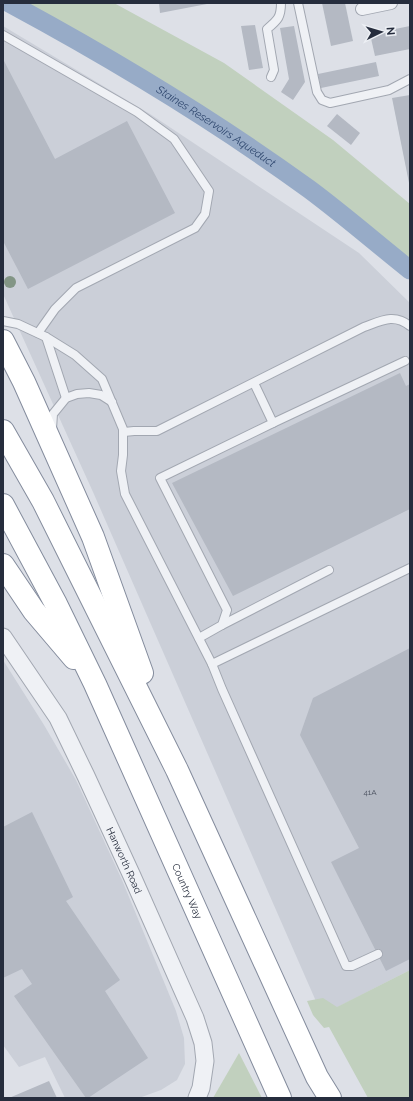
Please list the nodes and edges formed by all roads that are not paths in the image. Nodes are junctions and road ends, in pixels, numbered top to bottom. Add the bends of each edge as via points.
1 (281, 3) edge
2 (298, 3) edge
3 (391, 3) edge
4 (362, 10) dead end
5 (3, 35) edge
6 (271, 77) dead end
7 (410, 79) edge
8 (3, 321) edge
9 (410, 326) edge
10 (42, 335) junction
11 (3, 341) edge
12 (404, 360) dead end
13 (254, 383) junction
14 (66, 398) junction
15 (112, 403) junction
16 (273, 423) junction
17 (3, 431) edge
18 (124, 432) junction
19 (52, 442) junction
20 (3, 504) edge
21 (3, 565) edge
22 (410, 568) edge
23 (329, 570) dead end
24 (222, 626) junction
25 (3, 637) edge
26 (199, 638) junction
27 (212, 664) junction
28 (95, 684) junction
29 (177, 770) junction
30 (378, 954) dead end
31 (197, 1098) edge
32 (280, 1098) edge
33 (330, 1098) edge

1 - 6 lane via 281,12 277,20 267,29 274,70
2 - 7 lane via 316,92 322,100 330,103 389,90
3 - 4 street
5 - 10 lane via 137,112 174,138 209,191 205,214 195,228 76,288 55,308
8 - 10 lane via 18,324
9 - 13 lane via 404,321 391,318 364,327
10 - 14 lane
10 - 15 lane via 75,355 102,378
11 - 19 highway
12 - 16 lane
13 - 16 lane
13 - 18 lane via 157,431
14 - 15 lane via 90,393 101,395
14 - 19 lane via 53,414
15 - 18 lane
16 - 24 lane via 160,478 227,610
17 - 29 highway via 43,501
18 - 26 lane via 121,471 125,494
19 - 29 highway via 93,537
20 - 28 highway
21 - 28 highway via 34,611
22 - 27 lane
23 - 24 lane
24 - 26 lane
25 - 31 street, Hanworth Road via 58,718 195,1018 203,1043 205,1061
26 - 27 lane
27 - 30 lane via 346,966 352,966
28 - 32 highway, Country Way
29 - 33 highway via 317,1077

